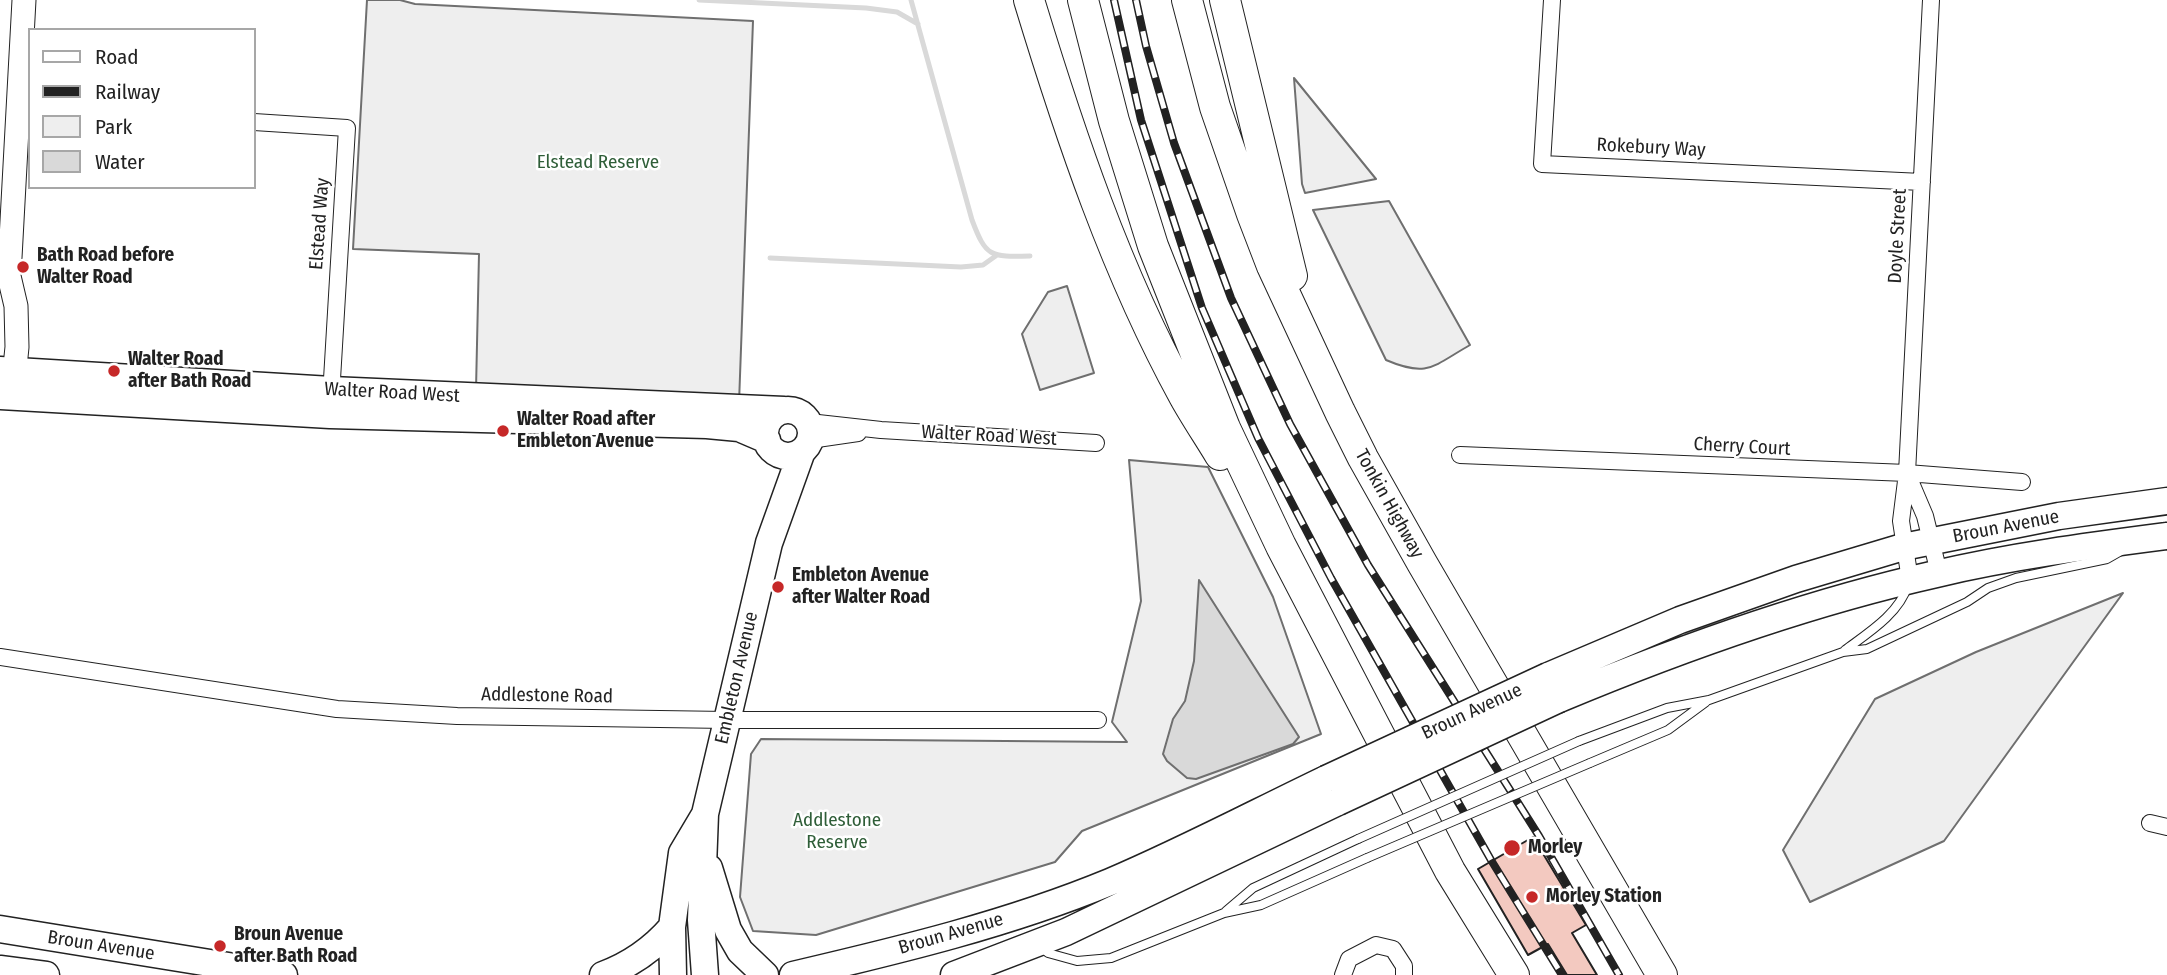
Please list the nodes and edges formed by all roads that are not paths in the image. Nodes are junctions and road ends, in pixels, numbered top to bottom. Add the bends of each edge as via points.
1 (24, 0) edge
2 (1030, 0) edge
3 (1083, 0) edge
4 (1187, 0) edge
5 (1225, 0) edge
6 (1552, 0) edge
7 (1931, 0) edge
8 (24, 107) edge
9 (256, 122) edge
10 (1922, 182) junction
11 (9, 276) junction
12 (0, 304) edge
13 (1310, 348) junction
14 (7, 370) edge
15 (6, 397) edge
16 (331, 402) junction
17 (784, 410) junction
18 (807, 438) junction
19 (1096, 443) dead end
20 (771, 445) junction
21 (1460, 455) dead end
22 (1907, 473) junction
23 (2022, 482) dead end
24 (2167, 501) edge
25 (2154, 537) edge
26 (1932, 542) junction
27 (769, 543) junction
28 (1903, 547) junction
29 (1939, 573) junction
30 (1910, 580) junction
31 (1312, 604) junction
32 (1843, 652) junction
33 (0, 657) edge
34 (1553, 688) junction
35 (1709, 700) junction
36 (727, 720) junction
37 (1098, 720) dead end
38 (1332, 791) junction
39 (705, 814) junction
40 (2150, 823) dead end
41 (2167, 827) edge
42 (705, 853) junction
43 (1224, 913) junction
44 (672, 927) junction
45 (0, 929) edge
46 (1030, 941) junction
47 (0, 969) edge
48 (46, 975) edge
49 (284, 975) edge
50 (603, 975) edge
51 (673, 975) edge
52 (705, 975) edge
53 (765, 975) edge
54 (793, 975) edge
55 (954, 975) edge
56 (1343, 975) edge
57 (1404, 975) edge
58 (1514, 975) edge
59 (1662, 975) edge

1 - 8 main road
2 - 31 highway via 1098,204 1142,309 1184,396
3 - 31 highway via 1122,146 1175,307 1236,452
4 - 13 highway, Tonkin Highway via 1215,107 1252,214
5 - 13 highway
6 - 10 street, Rokebury Way via 1542,164
7 - 10 street, Doyle Street
8 - 11 main road
9 - 16 street, Elstead Way via 347,128
10 - 22 street, Doyle Street
11 - 12 main road
11 - 14 main road via 16,306 17,347
13 - 59 highway, Tonkin Highway via 1363,458
14 - 15 main road
14 - 16 main road, Walter Road West
15 - 16 main road, Walter Road West
16 - 17 main road, Walter Road West
16 - 20 main road, Walter Road West via 739,428
17 - 18 main road via 801,413
17 - 20 main road via 767,425
18 - 19 street, Walter Road West via 881,430
18 - 20 main road via 788,456
18 - 27 main road, Embleton Avenue
20 - 27 main road, Embleton Avenue
21 - 22 street, Cherry Court
22 - 23 street, Cherry Court
22 - 26 street, Doyle Street
22 - 28 street, Doyle Street
24 - 26 main road, Broun Avenue via 2059,516
25 - 29 main road, Broun Avenue
25 - 32 lane via 2108,559 1988,588 1877,645
26 - 28 main road, Broun Avenue
26 - 29 street, Doyle Street
27 - 36 main road, Embleton Avenue
28 - 30 street, Doyle Street
28 - 34 main road, Broun Avenue via 1680,620
29 - 30 main road, Broun Avenue
30 - 32 lane via 1893,611
30 - 34 main road, Broun Avenue
31 - 58 highway via 1450,871
32 - 35 lane
33 - 36 street, Addlestone Road via 337,709 457,716
34 - 38 main road, Broun Avenue, bridge
35 - 43 lane, bridge via 1668,730 1261,905
35 - 43 lane, bridge via 1667,708 1579,740 1253,888
36 - 37 street, Addlestone Road
36 - 39 main road, Embleton Avenue
38 - 46 main road, Broun Avenue via 1078,926
38 - 54 main road, Broun Avenue via 1003,924
39 - 42 main road, Embleton Avenue
39 - 44 main road, Embleton Avenue via 682,853
40 - 41 street
42 - 52 main road, Embleton Avenue via 701,920
42 - 53 main road via 728,930 740,951
43 - 46 lane via 1111,958 1077,961 1048,953
44 - 50 main road via 658,943
44 - 51 main road, Embleton Avenue
45 - 49 main road, Broun Avenue
46 - 55 main road, Broun Avenue
47 - 48 main road, Broun Avenue
56 - 57 street via 1349,959 1376,945 1394,948

